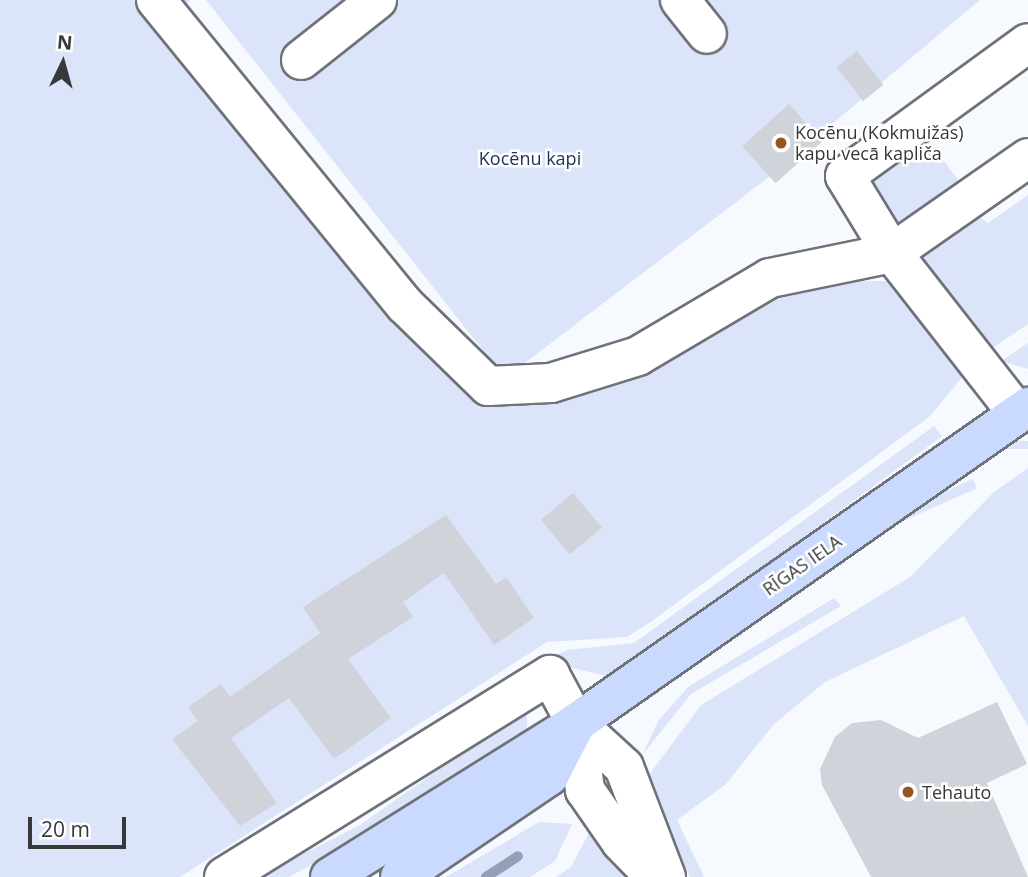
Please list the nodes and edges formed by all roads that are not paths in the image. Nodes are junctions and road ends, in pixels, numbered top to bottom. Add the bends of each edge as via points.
1 (156, 0) edge
2 (377, 0) edge
3 (680, 0) edge
4 (707, 34) dead end
5 (1028, 43) edge
6 (301, 60) dead end
7 (1028, 158) edge
8 (892, 253) junction
9 (1023, 410) edge
10 (576, 723) junction
11 (224, 877) edge
12 (330, 877) edge
13 (400, 877) edge
14 (655, 877) edge
15 (666, 877) edge

1 - 8 street via 405,305 488,386 551,383 638,356 770,278
2 - 6 street
3 - 4 street
5 - 8 street via 845,176
7 - 8 street
8 - 9 street
9 - 10 main road, RĪGAS IELA
10 - 11 street via 550,675
10 - 12 main road, RĪGAS IELA
10 - 13 main road, RĪGAS IELA via 549,776
10 - 14 street via 585,790 621,842
10 - 15 street via 624,767

